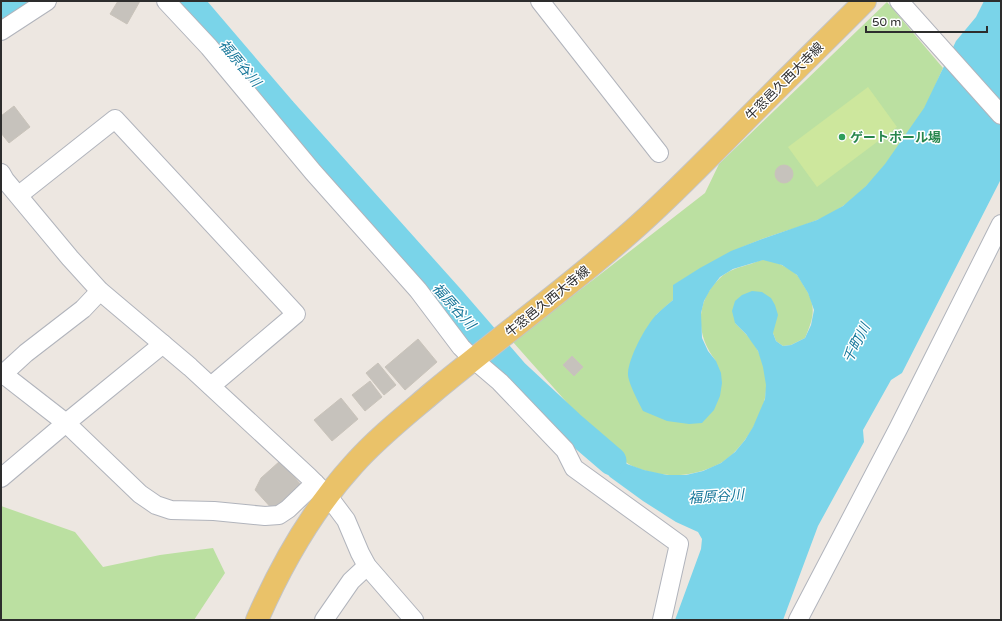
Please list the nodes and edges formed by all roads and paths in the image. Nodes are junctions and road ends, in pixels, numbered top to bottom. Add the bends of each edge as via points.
1 (47, 1) edge
2 (166, 1) edge
3 (540, 1) edge
4 (865, 1) edge
5 (899, 1) edge
6 (1, 31) edge
7 (1001, 115) edge
8 (659, 154) dead end
9 (7, 184) edge
10 (1001, 224) edge
11 (100, 291) junction
12 (163, 344) junction
13 (475, 357) junction
14 (2, 375) edge
15 (210, 386) junction
16 (66, 423) junction
17 (1, 478) edge
18 (321, 489) junction
19 (368, 566) junction
20 (257, 620) edge
21 (324, 620) edge
22 (414, 620) edge
23 (662, 620) edge
24 (798, 620) edge

1 - 6 street
2 - 13 street via 209,47 313,172 418,290 461,347
3 - 8 street
4 - 13 main road, 牛窓邑久西大寺線 via 634,229
5 - 7 street
9 - 11 street
9 - 15 street via 115,119 296,314
10 - 24 street via 902,422
11 - 12 street
11 - 14 street via 83,309
12 - 15 street
12 - 16 street
13 - 18 main road, 牛窓邑久西大寺線 via 378,438 354,464
13 - 23 street via 565,450 574,468 679,544
14 - 16 street
15 - 18 street
16 - 17 street
16 - 18 street via 140,494 156,505 170,510 278,515
18 - 19 street via 346,520
18 - 20 main road, 牛窓邑久西大寺線 via 307,524 288,555
19 - 21 street via 351,581
19 - 22 street

